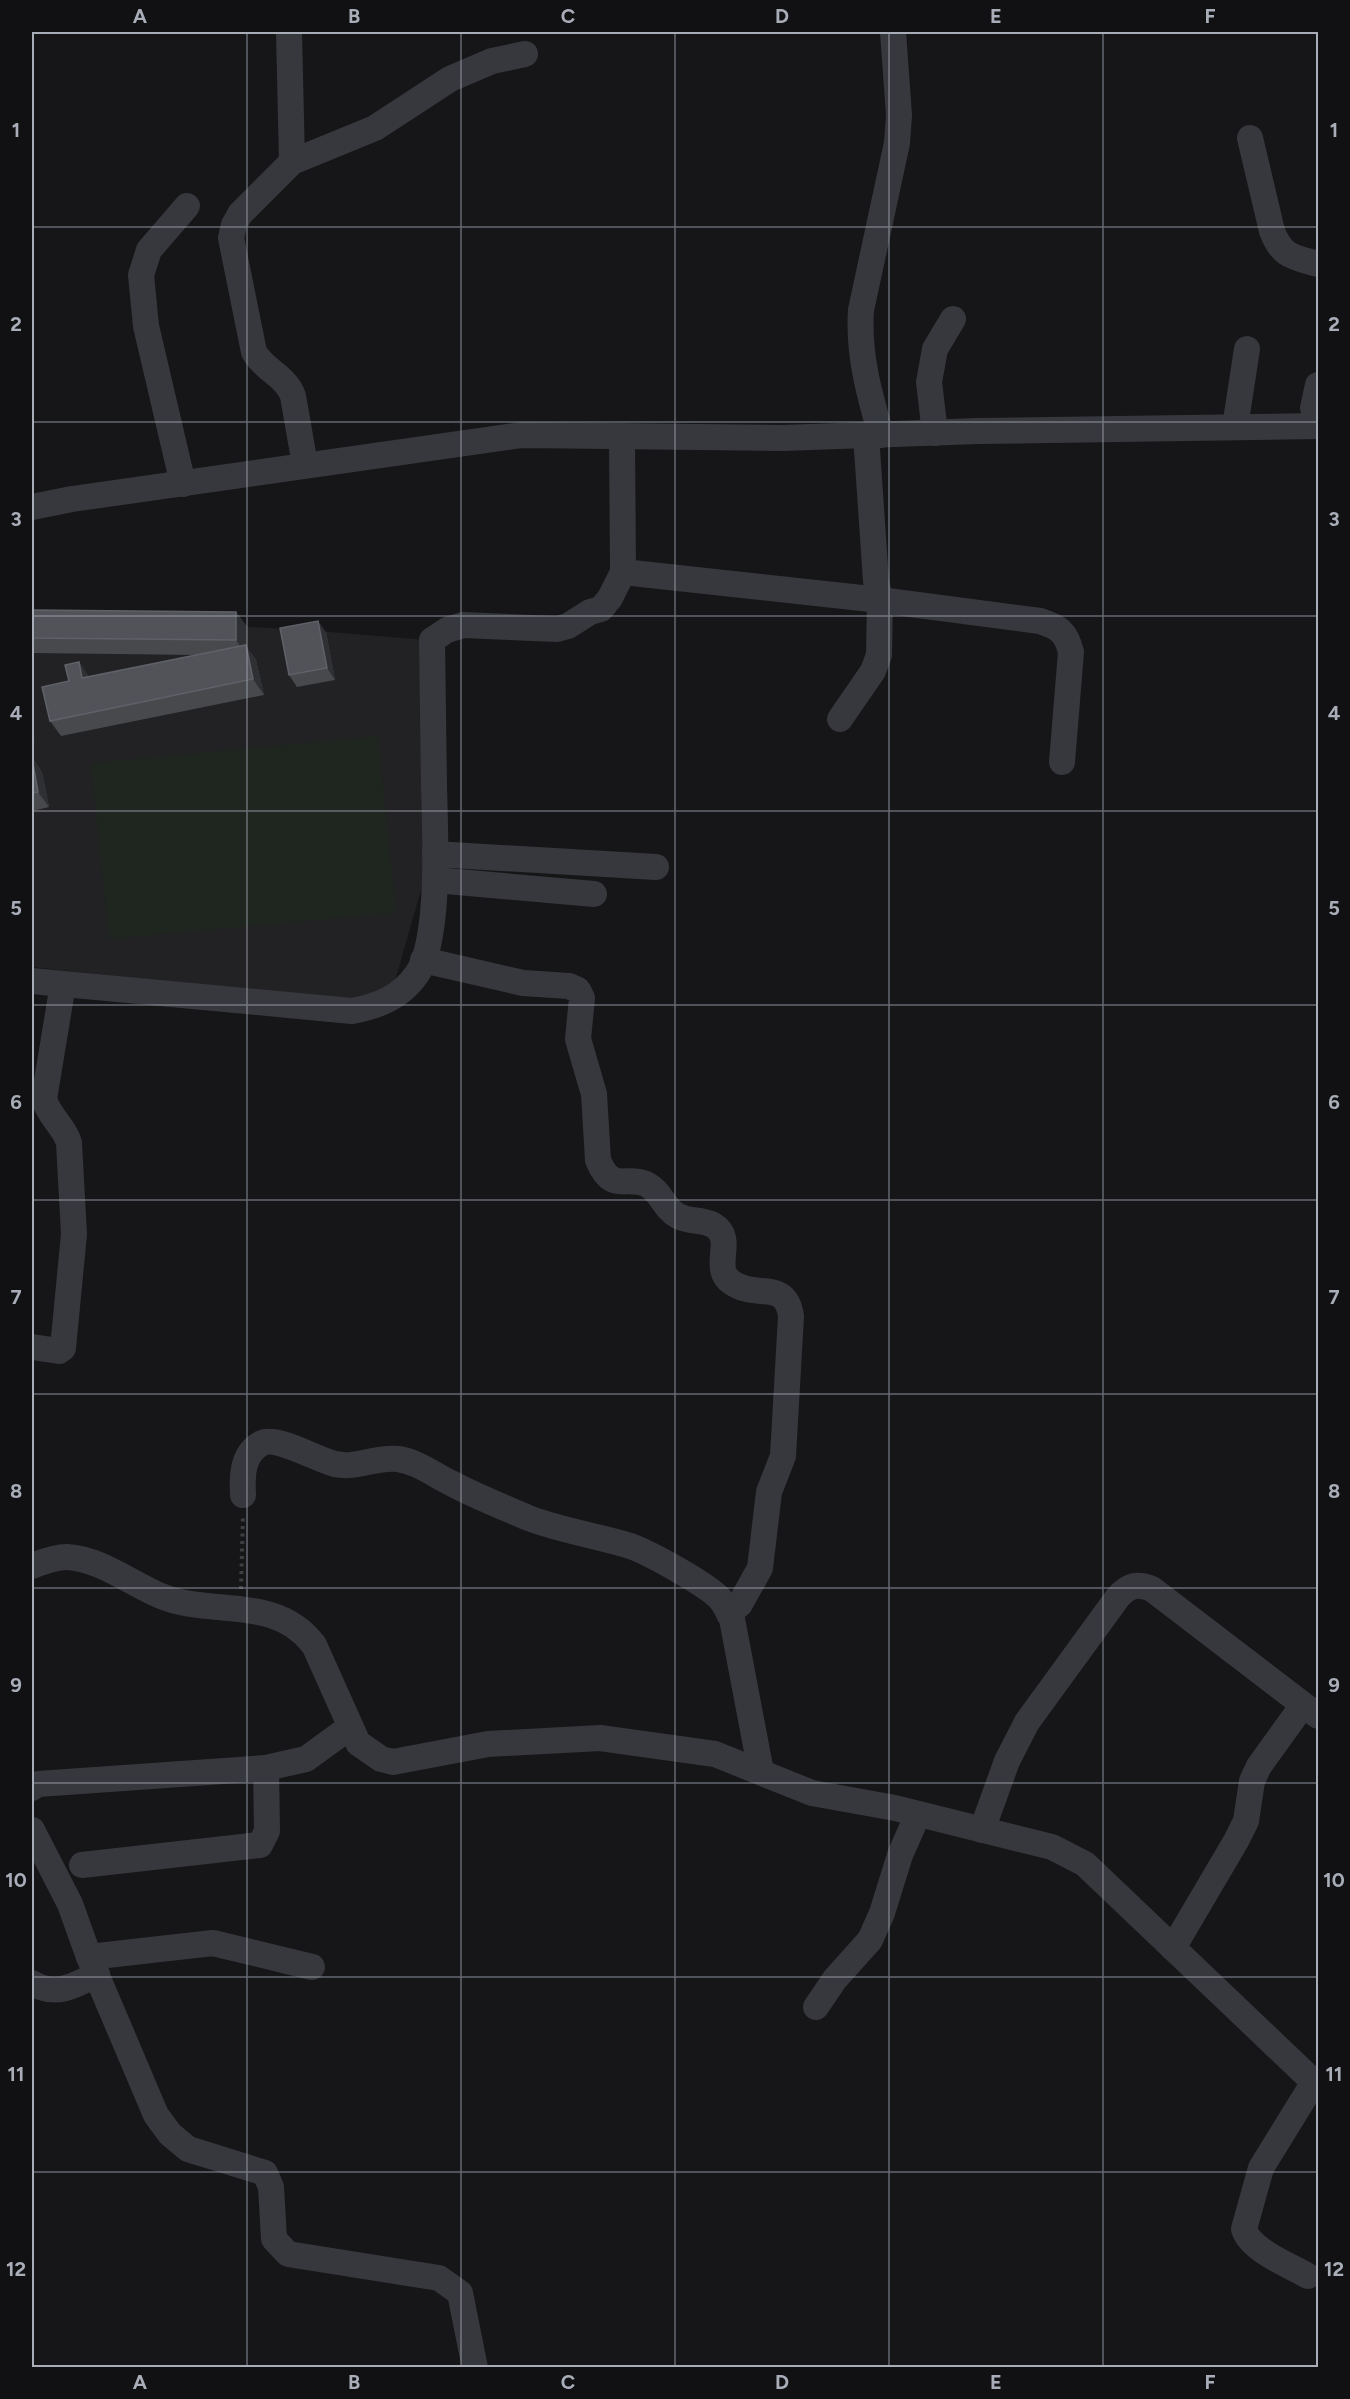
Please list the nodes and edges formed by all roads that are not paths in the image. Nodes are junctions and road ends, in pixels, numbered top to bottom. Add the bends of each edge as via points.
1 (289, 32) edge
2 (893, 32) edge
3 (525, 54) dead end
4 (1250, 138) dead end
5 (292, 162) junction
6 (187, 206) dead end
7 (1318, 264) edge
8 (953, 320) dead end
9 (1247, 350) dead end
10 (1318, 385) edge
11 (1318, 420) edge
12 (1318, 426) edge
13 (1235, 427) junction
14 (935, 433) junction
15 (873, 435) junction
16 (622, 436) junction
17 (305, 465) junction
18 (183, 484) junction
19 (32, 507) edge
20 (623, 572) junction
21 (880, 600) junction
22 (840, 719) dead end
23 (1062, 762) dead end
24 (435, 854) junction
25 (656, 867) dead end
26 (435, 880) junction
27 (594, 894) dead end
28 (423, 960) junction
29 (32, 981) edge
30 (63, 984) junction
31 (32, 1347) edge
32 (243, 1495) road end
33 (32, 1566) edge
34 (729, 1614) junction
35 (1311, 1711) edge
36 (350, 1727) junction
37 (266, 1768) junction
38 (761, 1772) junction
39 (32, 1788) edge
40 (918, 1814) junction
41 (32, 1830) edge
42 (982, 1830) junction
43 (82, 1865) dead end
44 (1173, 1948) junction
45 (93, 1966) junction
46 (312, 1967) dead end
47 (32, 1983) edge
48 (816, 2007) dead end
49 (1316, 2084) edge
50 (1308, 2276) dead end
51 (475, 2367) edge

1 - 5 street
2 - 15 street via 899,115 897,143 859,335
3 - 5 street via 492,61 450,79 375,128
4 - 7 street via 1277,245 1288,256
5 - 17 street via 240,214 231,238 254,352 265,367 290,386
6 - 18 street via 149,250 141,275 146,326
8 - 14 street via 935,350 929,382
9 - 13 street
10 - 11 street via 1313,408
12 - 13 street
13 - 14 street
14 - 15 street
15 - 16 street
15 - 21 street via 875,570
16 - 17 street via 522,435
16 - 20 street
17 - 18 street
18 - 19 street
20 - 21 street
20 - 24 street via 601,609 568,626 542,630 464,625 432,640
21 - 22 street via 879,655 873,671
21 - 23 street via 1040,621 1058,627 1068,638 1071,652
24 - 25 street
24 - 26 street
26 - 27 street
26 - 28 street via 428,948
28 - 30 street via 405,988 392,998 352,1011
28 - 34 street via 523,983 578,990 582,998 578,1039 594,1094 601,1169 613,1180 644,1183 679,1217 720,1230 724,1239 723,1274 727,1280 740,1288 778,1293 790,1307 783,1455 769,1492 760,1568 740,1604
29 - 30 street
30 - 31 street via 44,1100 50,1116 67,1134 74,1234 63,1348 59,1351
32 - 34 street via 242,1471 253,1450 264,1442 274,1441 344,1466 399,1459 530,1518 630,1546 699,1582 720,1599
33 - 36 street via 66,1557 93,1563 162,1596 241,1607 291,1623 314,1645
34 - 38 street
35 - 42 street via 1152,1589 1139,1584 1127,1588 1027,1722 1007,1761
35 - 44 street via 1259,1766 1252,1781 1246,1821
36 - 37 street via 306,1759
36 - 38 street via 358,1743 381,1759 393,1762 488,1744 600,1738 715,1754
37 - 39 street via 38,1784
37 - 43 street via 267,1831 260,1845
38 - 40 street via 812,1793
40 - 42 street
40 - 48 street via 870,1940
41 - 45 street via 70,1904
42 - 44 street via 1052,1847 1085,1864
44 - 49 street
45 - 46 street via 213,1942
45 - 47 street via 73,1987 57,1991
45 - 51 street via 156,2115 170,2134 188,2149 265,2173 271,2187 274,2239 288,2254 439,2278 460,2293
49 - 50 street via 1261,2168 1244,2229 1254,2246

